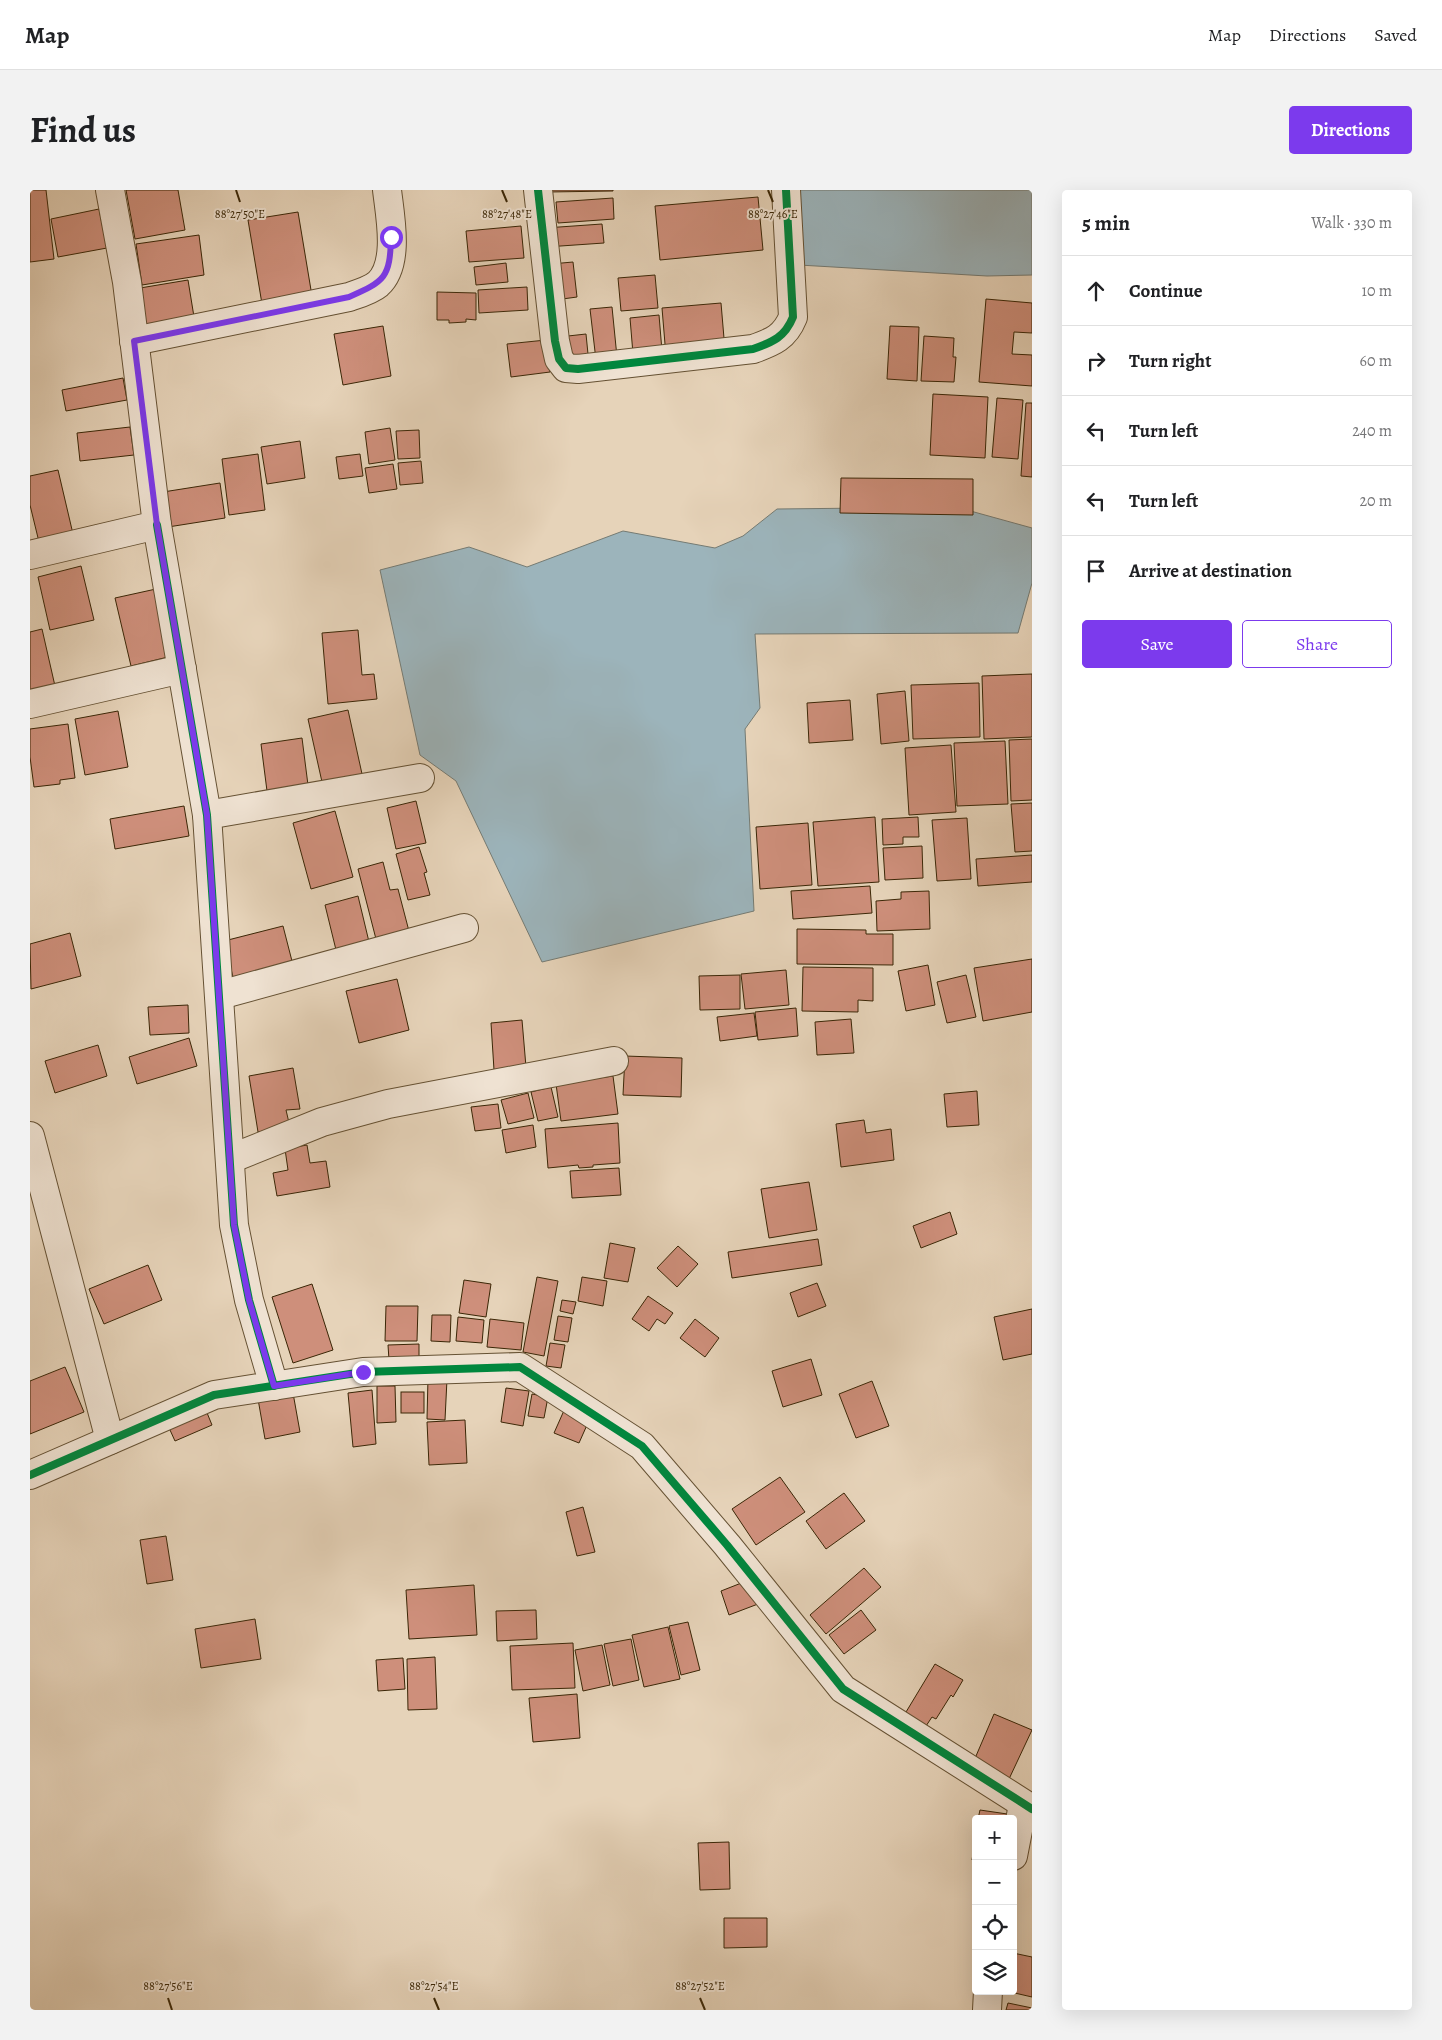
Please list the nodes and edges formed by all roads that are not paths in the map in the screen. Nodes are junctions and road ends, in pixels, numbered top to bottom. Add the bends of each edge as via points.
1 (110, 190) edge
2 (387, 190) edge
3 (538, 190) edge
4 (786, 190) edge
5 (134, 341) junction
6 (157, 525) junction
7 (30, 555) edge
8 (182, 670) junction
9 (30, 704) edge
10 (420, 778) dead end
11 (207, 815) junction
12 (464, 928) dead end
13 (220, 995) junction
14 (614, 1061) dead end
15 (30, 1136) edge
16 (230, 1159) junction
17 (274, 1386) junction
18 (110, 1440) junction
19 (30, 1475) edge
20 (1027, 1807) edge
21 (1017, 1842) edge
22 (988, 1995) edge
23 (987, 2010) edge

1 - 5 street
2 - 5 street via 390,263 378,284 349,297
3 - 4 street via 559,359 566,368 578,369 753,349 771,343 788,330 793,317
5 - 6 street
6 - 7 street
6 - 8 street
8 - 9 street
8 - 11 street
10 - 11 street
11 - 13 street
12 - 13 street
13 - 16 street
14 - 16 street via 388,1104 322,1122
15 - 18 street
16 - 17 street via 236,1234 249,1300
17 - 18 street via 214,1395
17 - 20 street via 363,1372 520,1366 642,1446 843,1689
18 - 19 street
20 - 21 street
22 - 23 street

